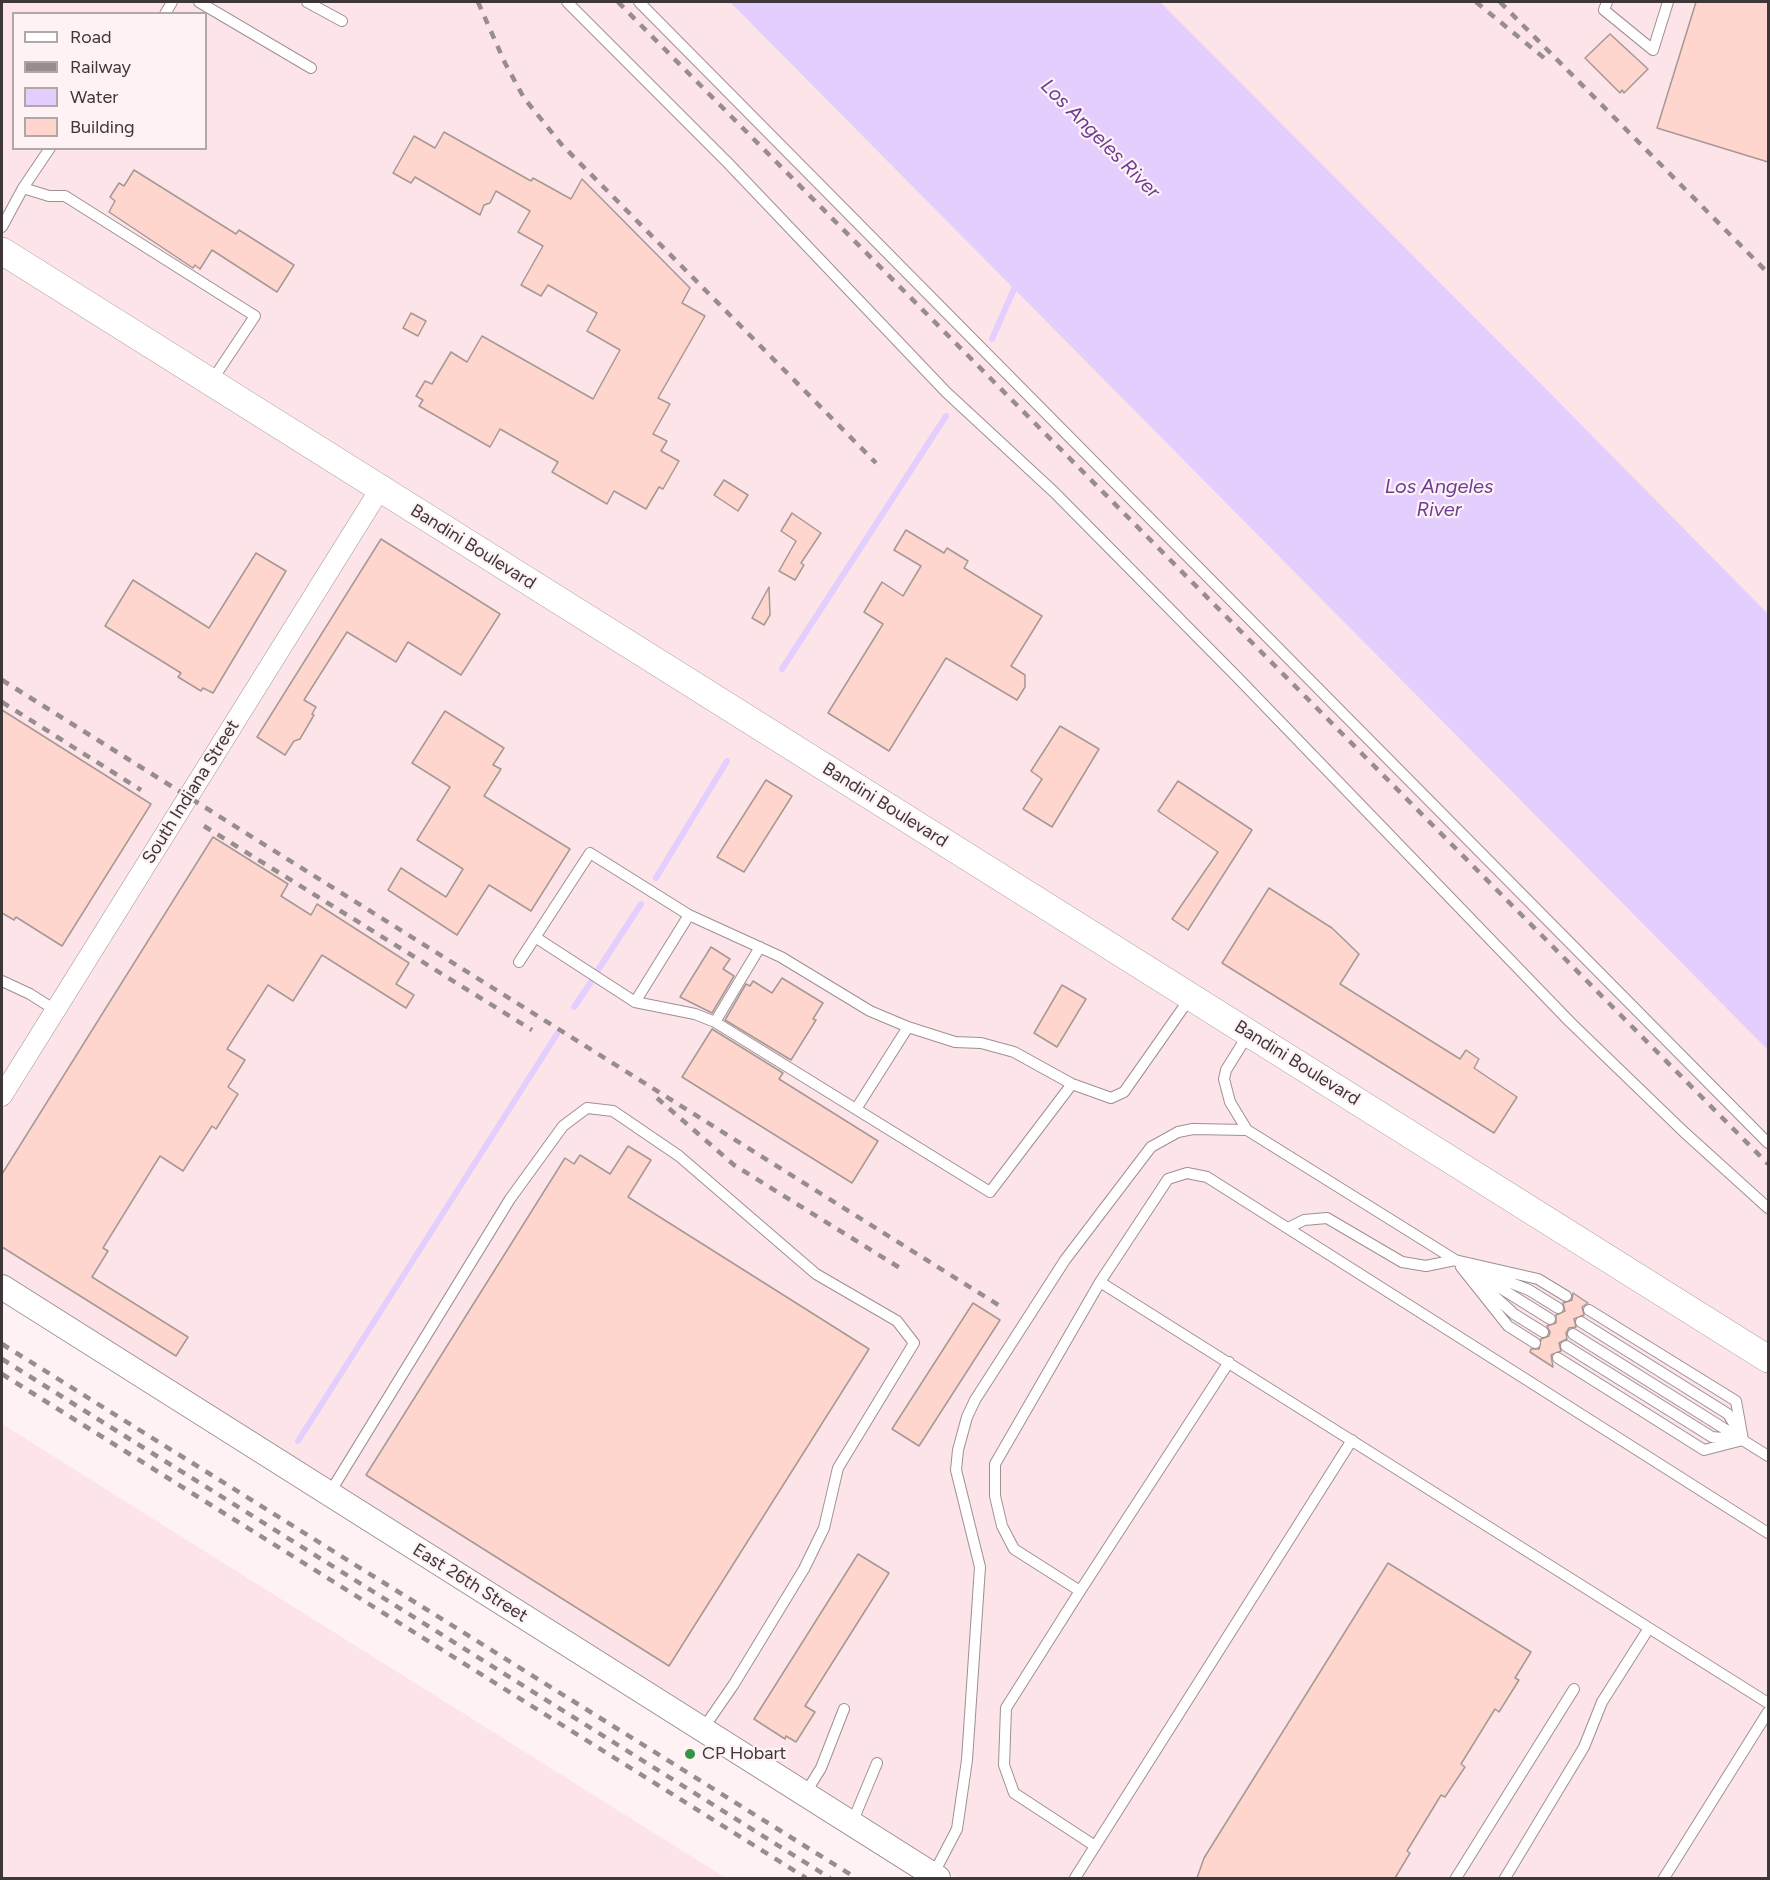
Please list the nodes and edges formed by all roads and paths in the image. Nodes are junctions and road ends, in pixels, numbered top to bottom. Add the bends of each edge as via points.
1 (199, 2) edge
2 (307, 2) edge
3 (567, 2) edge
4 (639, 2) edge
5 (1606, 2) edge
6 (1668, 2) edge
7 (342, 21) dead end
8 (311, 68) dead end
9 (49, 150) edge
10 (23, 188) junction
11 (2, 227) edge
12 (2, 252) edge
13 (211, 382) junction
14 (380, 489) junction
15 (689, 915) junction
16 (535, 937) junction
17 (760, 947) junction
18 (519, 962) dead end
19 (3, 986) edge
20 (1191, 997) junction
21 (635, 1002) junction
22 (55, 1010) junction
23 (715, 1022) junction
24 (908, 1027) junction
25 (1249, 1033) junction
26 (1072, 1084) junction
27 (2, 1096) edge
28 (856, 1109) junction
29 (1247, 1130) junction
30 (1768, 1143) edge
31 (1768, 1208) edge
32 (1288, 1228) junction
33 (1455, 1260) junction
34 (1100, 1282) junction
35 (2, 1287) edge
36 (1566, 1296) dead end
37 (1558, 1308) dead end
38 (1589, 1310) dead end
39 (1550, 1319) dead end
40 (1581, 1322) dead end
41 (1543, 1332) dead end
42 (1573, 1334) dead end
43 (1535, 1343) dead end
44 (1566, 1346) dead end
45 (1558, 1358) dead end
46 (1768, 1359) edge
47 (1229, 1362) junction
48 (1352, 1440) junction
49 (1743, 1440) junction
50 (1768, 1456) edge
51 (328, 1494) junction
52 (1768, 1533) edge
53 (1080, 1591) junction
54 (1649, 1628) junction
55 (1574, 1689) dead end
56 (1768, 1703) edge
57 (844, 1708) dead end
58 (1768, 1712) edge
59 (703, 1729) junction
60 (877, 1763) dead end
61 (805, 1794) junction
62 (852, 1823) junction
63 (1095, 1846) junction
64 (935, 1877) edge
65 (1075, 1878) edge
66 (1456, 1878) edge
67 (1505, 1878) edge
68 (1664, 1878) edge

1 - 8 lane
2 - 7 lane
3 - 31 lane via 728,163 946,392 1054,492 1213,653 1570,1022
4 - 30 lane
5 - 6 lane via 1604,10 1653,50
9 - 10 lane
10 - 11 lane
10 - 13 lane via 65,196 255,316
12 - 13 main road, Bandini Boulevard
13 - 14 main road, Bandini Boulevard
14 - 20 main road, Bandini Boulevard
14 - 22 street, South Indiana Street
15 - 16 lane via 590,853
15 - 17 lane
15 - 21 lane
16 - 18 lane
16 - 21 lane
17 - 23 lane
17 - 24 lane via 870,1011
19 - 22 lane
20 - 25 main road, Bandini Boulevard
20 - 26 lane via 1125,1092 1111,1098
21 - 23 lane
22 - 27 street, South Indiana Street
23 - 28 lane
24 - 26 lane via 955,1042 981,1043 1014,1052
24 - 28 lane
25 - 29 lane via 1224,1079 1230,1102
25 - 46 main road, Bandini Boulevard
26 - 28 lane via 990,1192
29 - 33 lane
29 - 64 lane via 1193,1129 1178,1132 1151,1147 1065,1260 967,1417 956,1470 980,1567 968,1760 957,1828
32 - 33 lane via 1304,1220 1327,1218 1402,1262 1426,1266
32 - 34 lane via 1207,1176 1187,1173 1168,1179
32 - 52 lane
33 - 36 lane via 1538,1279
33 - 37 lane via 1529,1290
33 - 39 lane
33 - 41 lane via 1514,1314
33 - 43 lane via 1508,1326
34 - 47 lane
34 - 53 lane via 995,1464 995,1496 1002,1526 1014,1549
35 - 51 street, East 26th Street
38 - 49 lane via 1736,1401
40 - 49 lane via 1728,1414
42 - 49 lane
44 - 49 lane via 1712,1437
45 - 49 lane via 1704,1450
47 - 48 lane
47 - 53 lane
48 - 54 lane
48 - 63 lane
49 - 50 lane
51 - 59 street, East 26th Street
51 - 59 lane via 510,1199 563,1126 587,1108 613,1111 679,1156 816,1274 897,1321 914,1343 838,1468 824,1528 804,1569
53 - 63 lane via 1006,1708 1004,1765 1014,1793
54 - 56 lane
54 - 67 lane via 1602,1702 1584,1747
55 - 66 lane
57 - 61 lane via 821,1768
58 - 68 lane
59 - 61 street, East 26th Street
60 - 62 lane
61 - 62 street, East 26th Street
62 - 64 street, East 26th Street
63 - 65 lane

